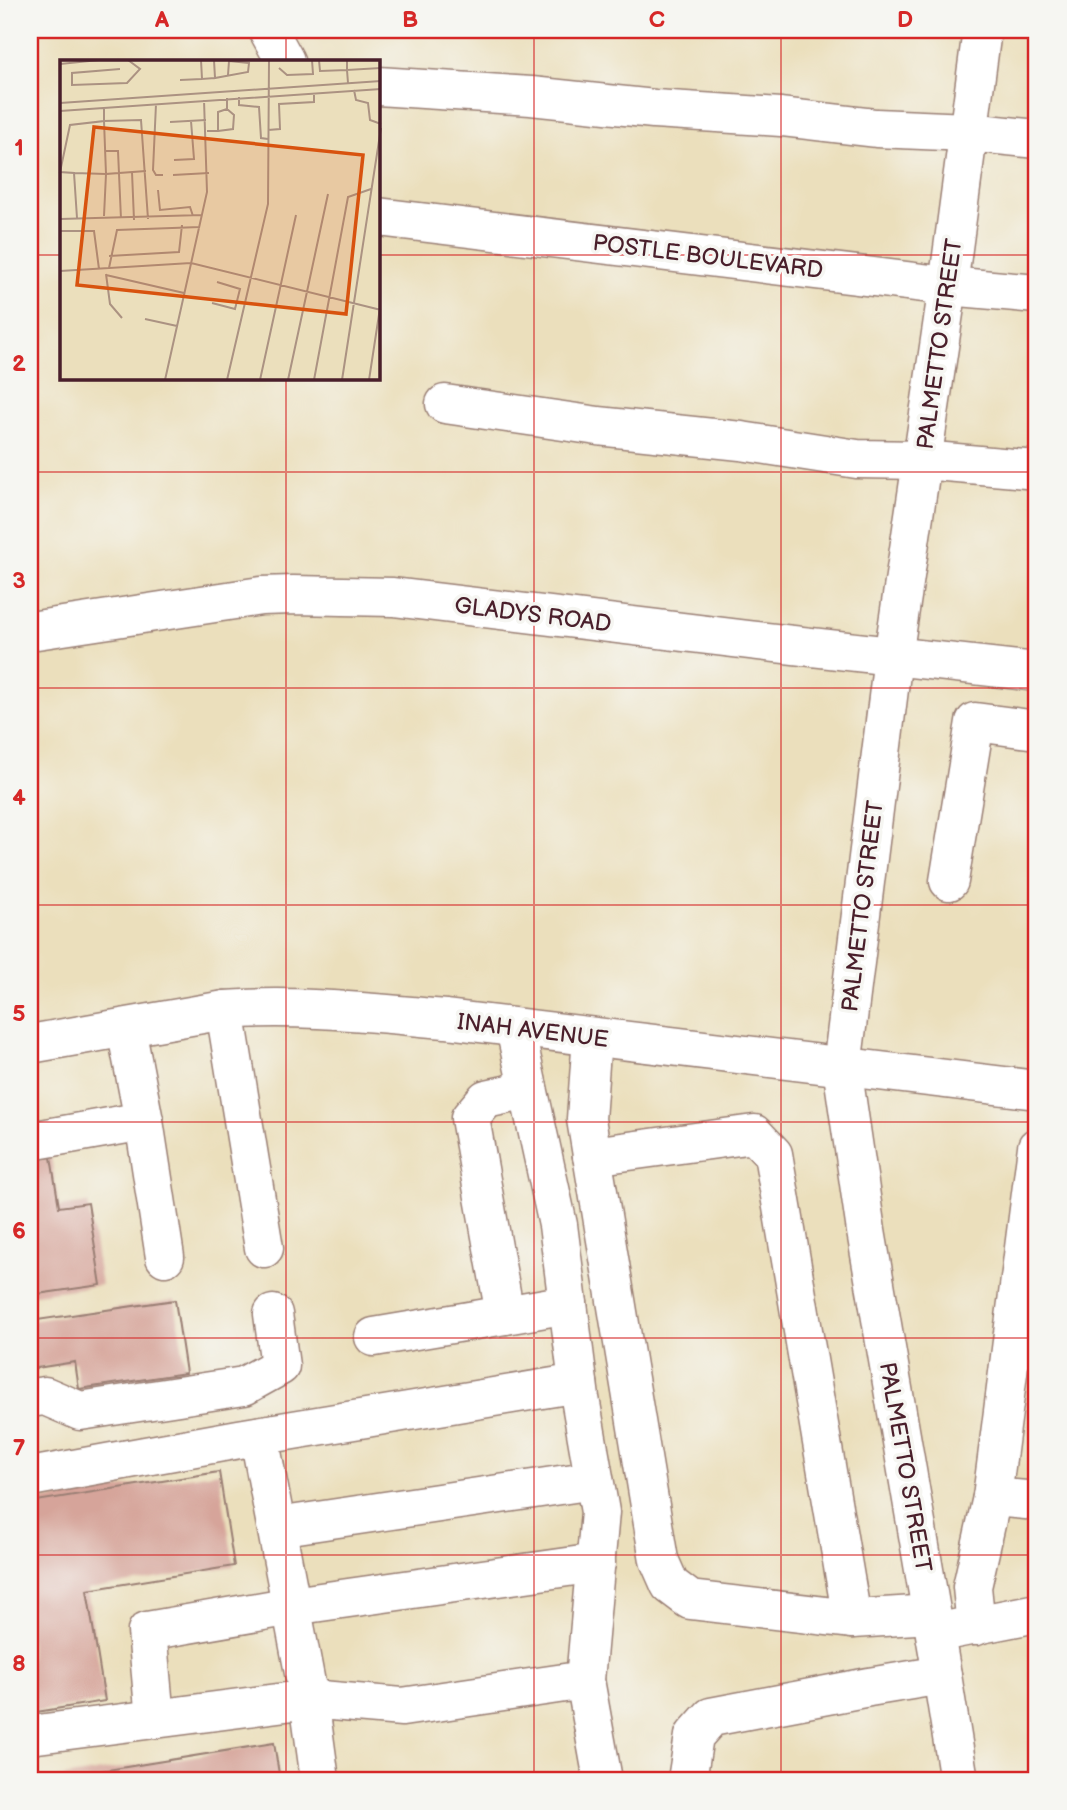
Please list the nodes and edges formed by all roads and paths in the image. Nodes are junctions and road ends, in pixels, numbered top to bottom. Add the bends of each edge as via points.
1 (268, 30) edge
2 (982, 30) edge
3 (284, 60) edge
4 (380, 86) edge
5 (968, 132) junction
6 (1037, 139) edge
7 (380, 216) edge
8 (947, 286) junction
9 (1037, 294) edge
10 (445, 404) dead end
11 (922, 460) junction
12 (1037, 470) edge
13 (30, 631) edge
14 (893, 657) junction
15 (1037, 672) edge
16 (1037, 730) edge
17 (949, 881) dead end
18 (225, 1010) junction
19 (127, 1028) junction
20 (515, 1028) junction
21 (592, 1037) junction
22 (30, 1044) edge
23 (842, 1067) junction
24 (528, 1090) junction
25 (1037, 1090) edge
26 (144, 1121) junction
27 (30, 1141) edge
28 (1037, 1147) edge
29 (592, 1156) junction
30 (264, 1248) dead end
31 (1030, 1251) edge
32 (165, 1257) dead end
33 (568, 1304) junction
34 (273, 1314) dead end
35 (505, 1315) junction
36 (374, 1337) dead end
37 (578, 1382) junction
38 (30, 1398) edge
39 (259, 1436) junction
40 (30, 1477) edge
41 (594, 1480) junction
42 (992, 1497) junction
43 (1037, 1501) edge
44 (277, 1527) junction
45 (596, 1563) junction
46 (292, 1606) junction
47 (1037, 1612) edge
48 (852, 1619) junction
49 (932, 1623) junction
50 (976, 1626) junction
51 (942, 1675) junction
52 (585, 1680) junction
53 (309, 1699) junction
54 (155, 1719) junction
55 (30, 1735) edge
56 (320, 1780) edge
57 (603, 1780) edge
58 (687, 1780) edge
59 (959, 1780) edge

1 - 3 street
2 - 5 street, PALMETTO STREET
4 - 5 street
5 - 6 street
5 - 8 street, PALMETTO STREET
7 - 8 street, POSTLE BOULEVARD
8 - 9 street, POSTLE BOULEVARD
8 - 11 street, PALMETTO STREET
10 - 11 street via 856,459
11 - 12 street
11 - 14 street, PALMETTO STREET
13 - 14 street, GLADYS ROAD via 261,596 393,597
14 - 15 street, GLADYS ROAD
14 - 23 street, PALMETTO STREET
16 - 17 street via 975,722
18 - 19 street, INAH AVENUE
18 - 20 street, INAH AVENUE via 356,1011
18 - 30 street
19 - 22 street, INAH AVENUE
19 - 26 street
20 - 21 street, INAH AVENUE
20 - 24 street
21 - 23 street, INAH AVENUE
21 - 29 street via 586,1119
23 - 25 street, INAH AVENUE
23 - 49 street, PALMETTO STREET
24 - 33 street via 558,1225
24 - 35 street via 486,1099 470,1118
26 - 27 street
26 - 32 street
28 - 31 street
29 - 48 street via 659,1560 670,1585 690,1600
29 - 48 street via 754,1134 773,1154
31 - 42 street
33 - 35 street
33 - 37 street
34 - 38 street via 280,1366 244,1386 80,1410 46,1396
35 - 36 street
37 - 39 street
37 - 41 street
39 - 40 street
39 - 44 street
41 - 44 street
41 - 45 street via 600,1512
42 - 43 street
42 - 50 street via 972,1587
44 - 46 street
45 - 46 street
45 - 52 street
46 - 53 street
46 - 54 street via 147,1631
47 - 50 street
48 - 49 street
49 - 50 street
49 - 51 street, PALMETTO STREET
51 - 58 street via 711,1717 694,1735
51 - 59 street, PALMETTO STREET
52 - 53 street via 402,1706
52 - 57 street
53 - 54 street
53 - 56 street
54 - 55 street

